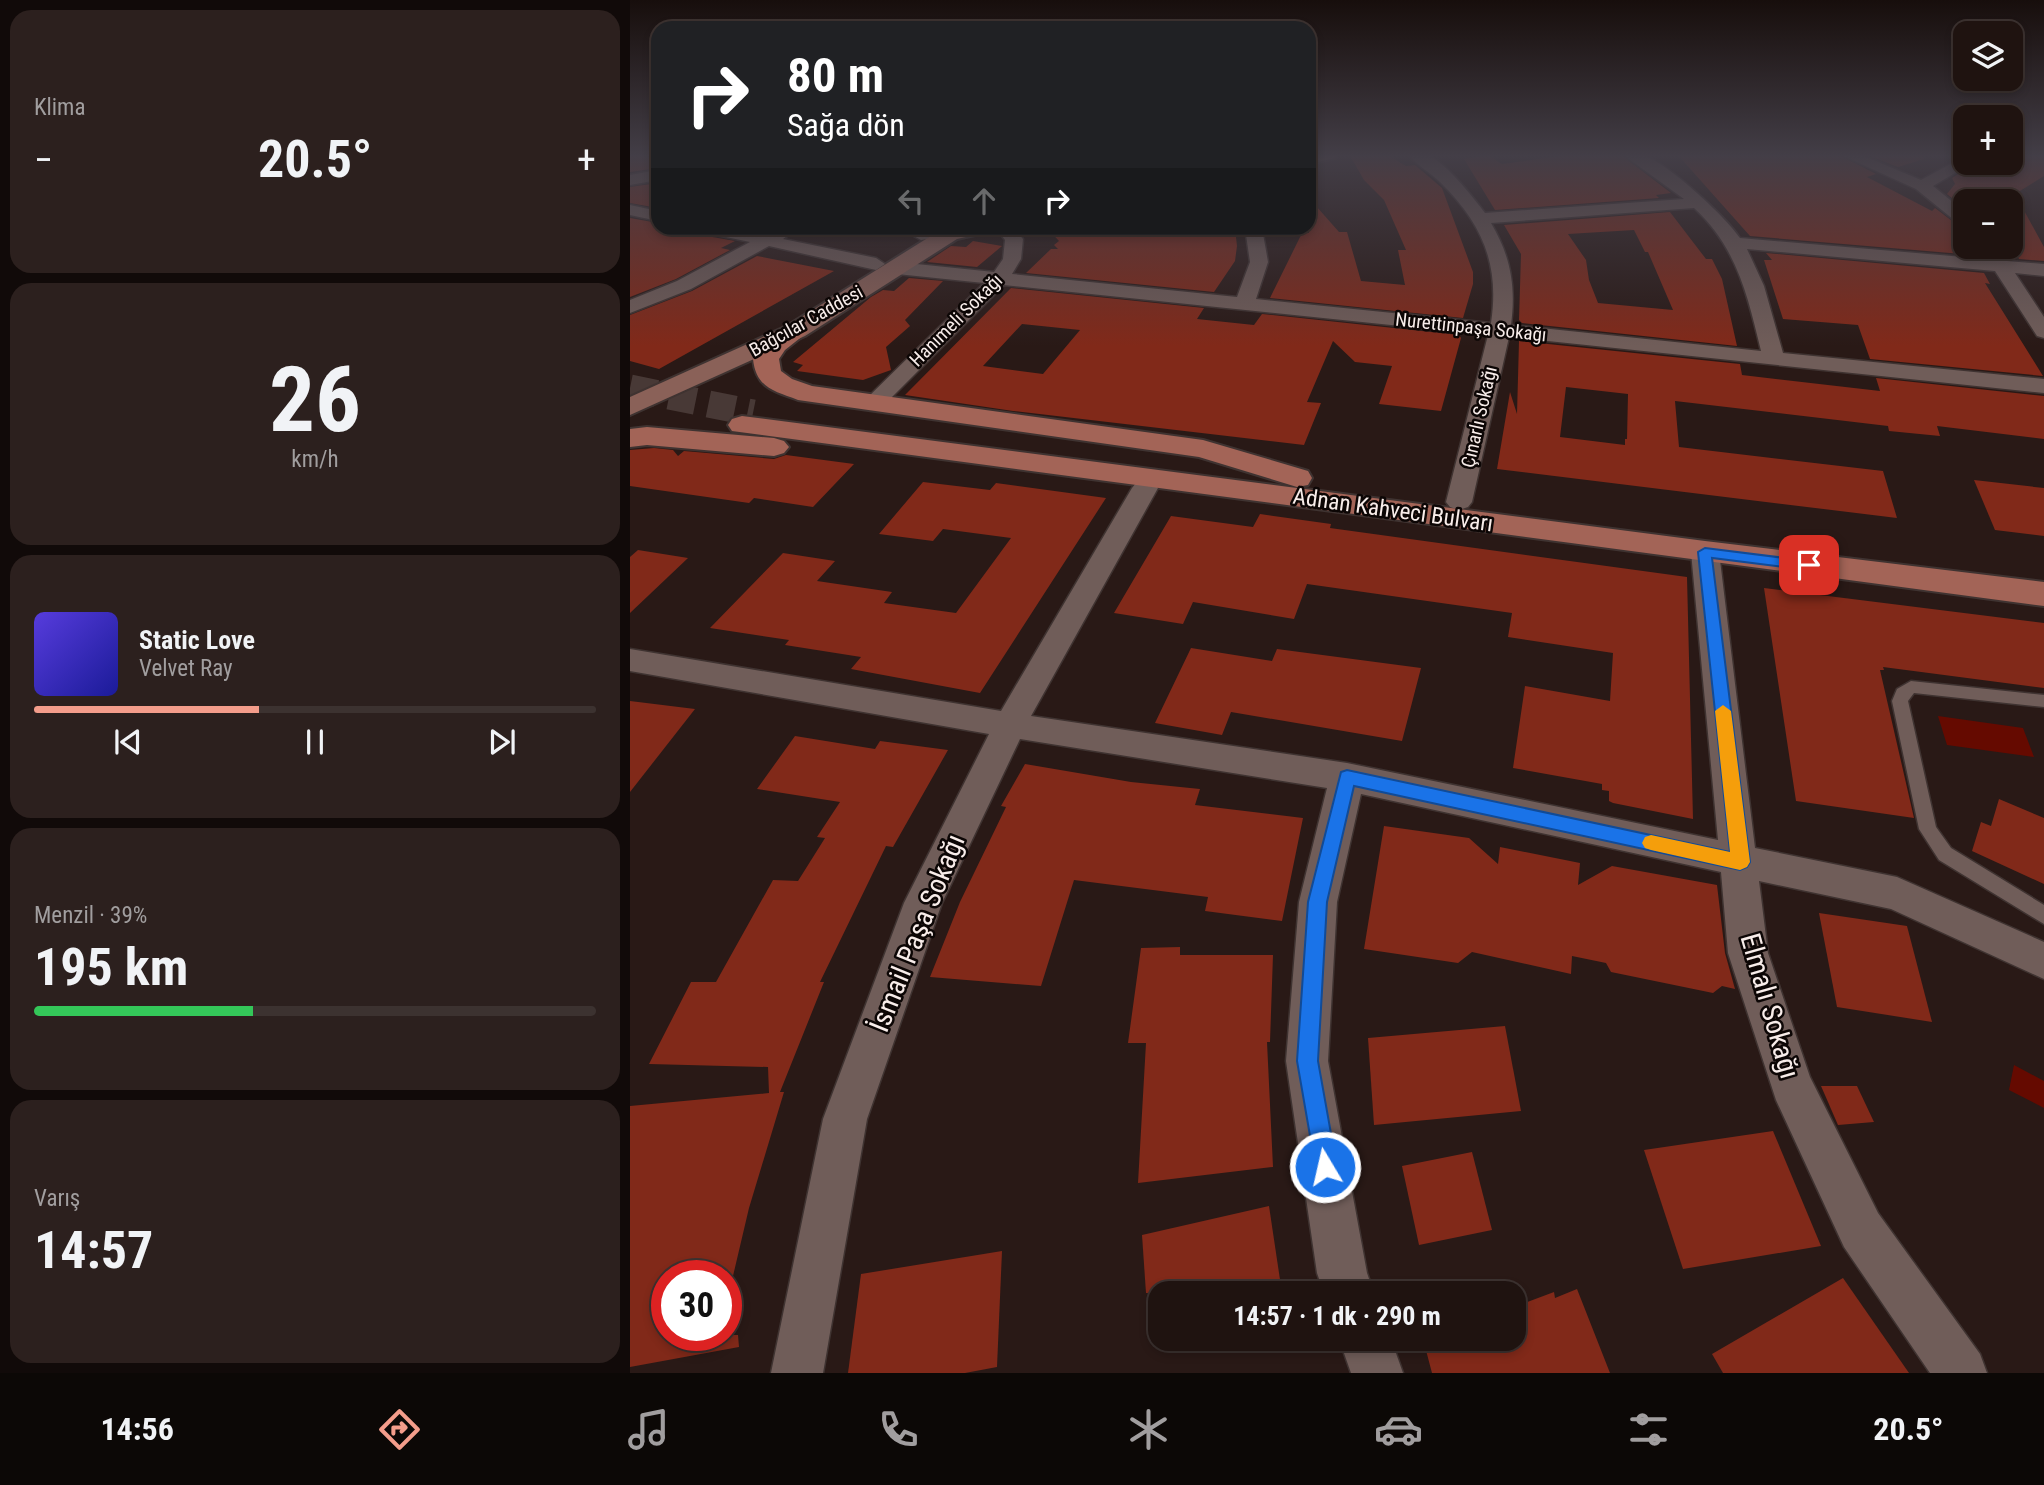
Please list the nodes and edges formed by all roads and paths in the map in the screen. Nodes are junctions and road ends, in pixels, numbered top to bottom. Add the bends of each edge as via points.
1 (1492, 218) edge
2 (1711, 218) edge
3 (1479, 219) joint
4 (742, 235) edge
5 (776, 235) edge
6 (922, 235) edge
7 (948, 235) edge
8 (1010, 235) edge
9 (1255, 235) edge
10 (766, 240) junction
11 (1735, 243) junction
12 (1997, 259) edge
13 (2001, 264) junction
14 (887, 266) junction
15 (2044, 270) edge
16 (1000, 278) junction
17 (1245, 303) junction
18 (630, 307) edge
19 (1500, 330) junction
20 (796, 331) junction
21 (2044, 332) edge
22 (1774, 358) junction
23 (2044, 386) edge
24 (630, 393) edge
25 (808, 394) junction
26 (872, 404) junction
27 (630, 407) edge
28 (742, 427) junction
29 (630, 438) edge
30 (1309, 482) junction
31 (1215, 485) junction
32 (1145, 488) junction
33 (1459, 502) junction
34 (1705, 552) junction
35 (2044, 576) edge
36 (2044, 594) edge
37 (631, 661) edge
38 (2044, 701) edge
39 (1010, 724) junction
40 (1347, 777) junction
41 (1740, 862) junction
42 (2044, 915) edge
43 (2044, 961) edge
44 (1345, 1281) edge
45 (1369, 1351) edge
46 (797, 1373) edge
47 (1377, 1373) edge
48 (1961, 1373) edge

1 - 3 street
2 - 11 street
3 - 19 street, Çınarlı Sokağı via 1502,270
4 - 10 street, Nurettinpaşa Sokağı
5 - 10 street
6 - 14 main road, Bağcılar Caddesi
7 - 14 main road, Bağcılar Caddesi
8 - 16 street, Hanımeli Sokağı via 1012,259
9 - 17 street via 1259,262
10 - 14 street, Nurettinpaşa Sokağı
10 - 18 street via 684,285
11 - 13 street
11 - 22 street via 1756,291
12 - 13 street
13 - 15 street
13 - 21 street
14 - 16 street, Nurettinpaşa Sokağı
14 - 20 main road, Bağcılar Caddesi
14 - 24 main road, Bağcılar Caddesi via 776,325
16 - 17 street, Nurettinpaşa Sokağı
16 - 26 street, Hanımeli Sokağı
17 - 19 street, Nurettinpaşa Sokağı
19 - 22 street, Nurettinpaşa Sokağı
19 - 33 street, Çınarlı Sokağı
20 - 25 main road via 766,359 768,374 782,385
20 - 27 main road, Bağcılar Caddesi
22 - 23 street, Nurettinpaşa Sokağı
25 - 26 main road
25 - 28 main road via 736,411 719,426 720,434
26 - 30 main road via 1203,449
28 - 29 main road
28 - 30 main road, Adnan Kahveci Bulvarı
28 - 31 main road, Adnan Kahveci Bulvarı
28 - 32 main road via 1086,487
30 - 33 main road, Adnan Kahveci Bulvarı
31 - 32 main road
31 - 34 main road, Adnan Kahveci Bulvarı
32 - 39 street, İsmail Paşa Sokağı
33 - 35 main road, Adnan Kahveci Bulvarı
34 - 36 main road, Adnan Kahveci Bulvarı
34 - 41 street, Elmalı Sokağı
37 - 39 street
38 - 42 lane via 1911,687 1900,701 1928,829 1945,854
39 - 40 street
39 - 46 street, İsmail Paşa Sokağı via 923,903 845,1119
40 - 41 street
40 - 44 street via 1318,902 1307,1061
41 - 43 street via 1897,894
41 - 48 street, Elmalı Sokağı via 1748,953 1791,1085 1861,1230
45 - 47 street

